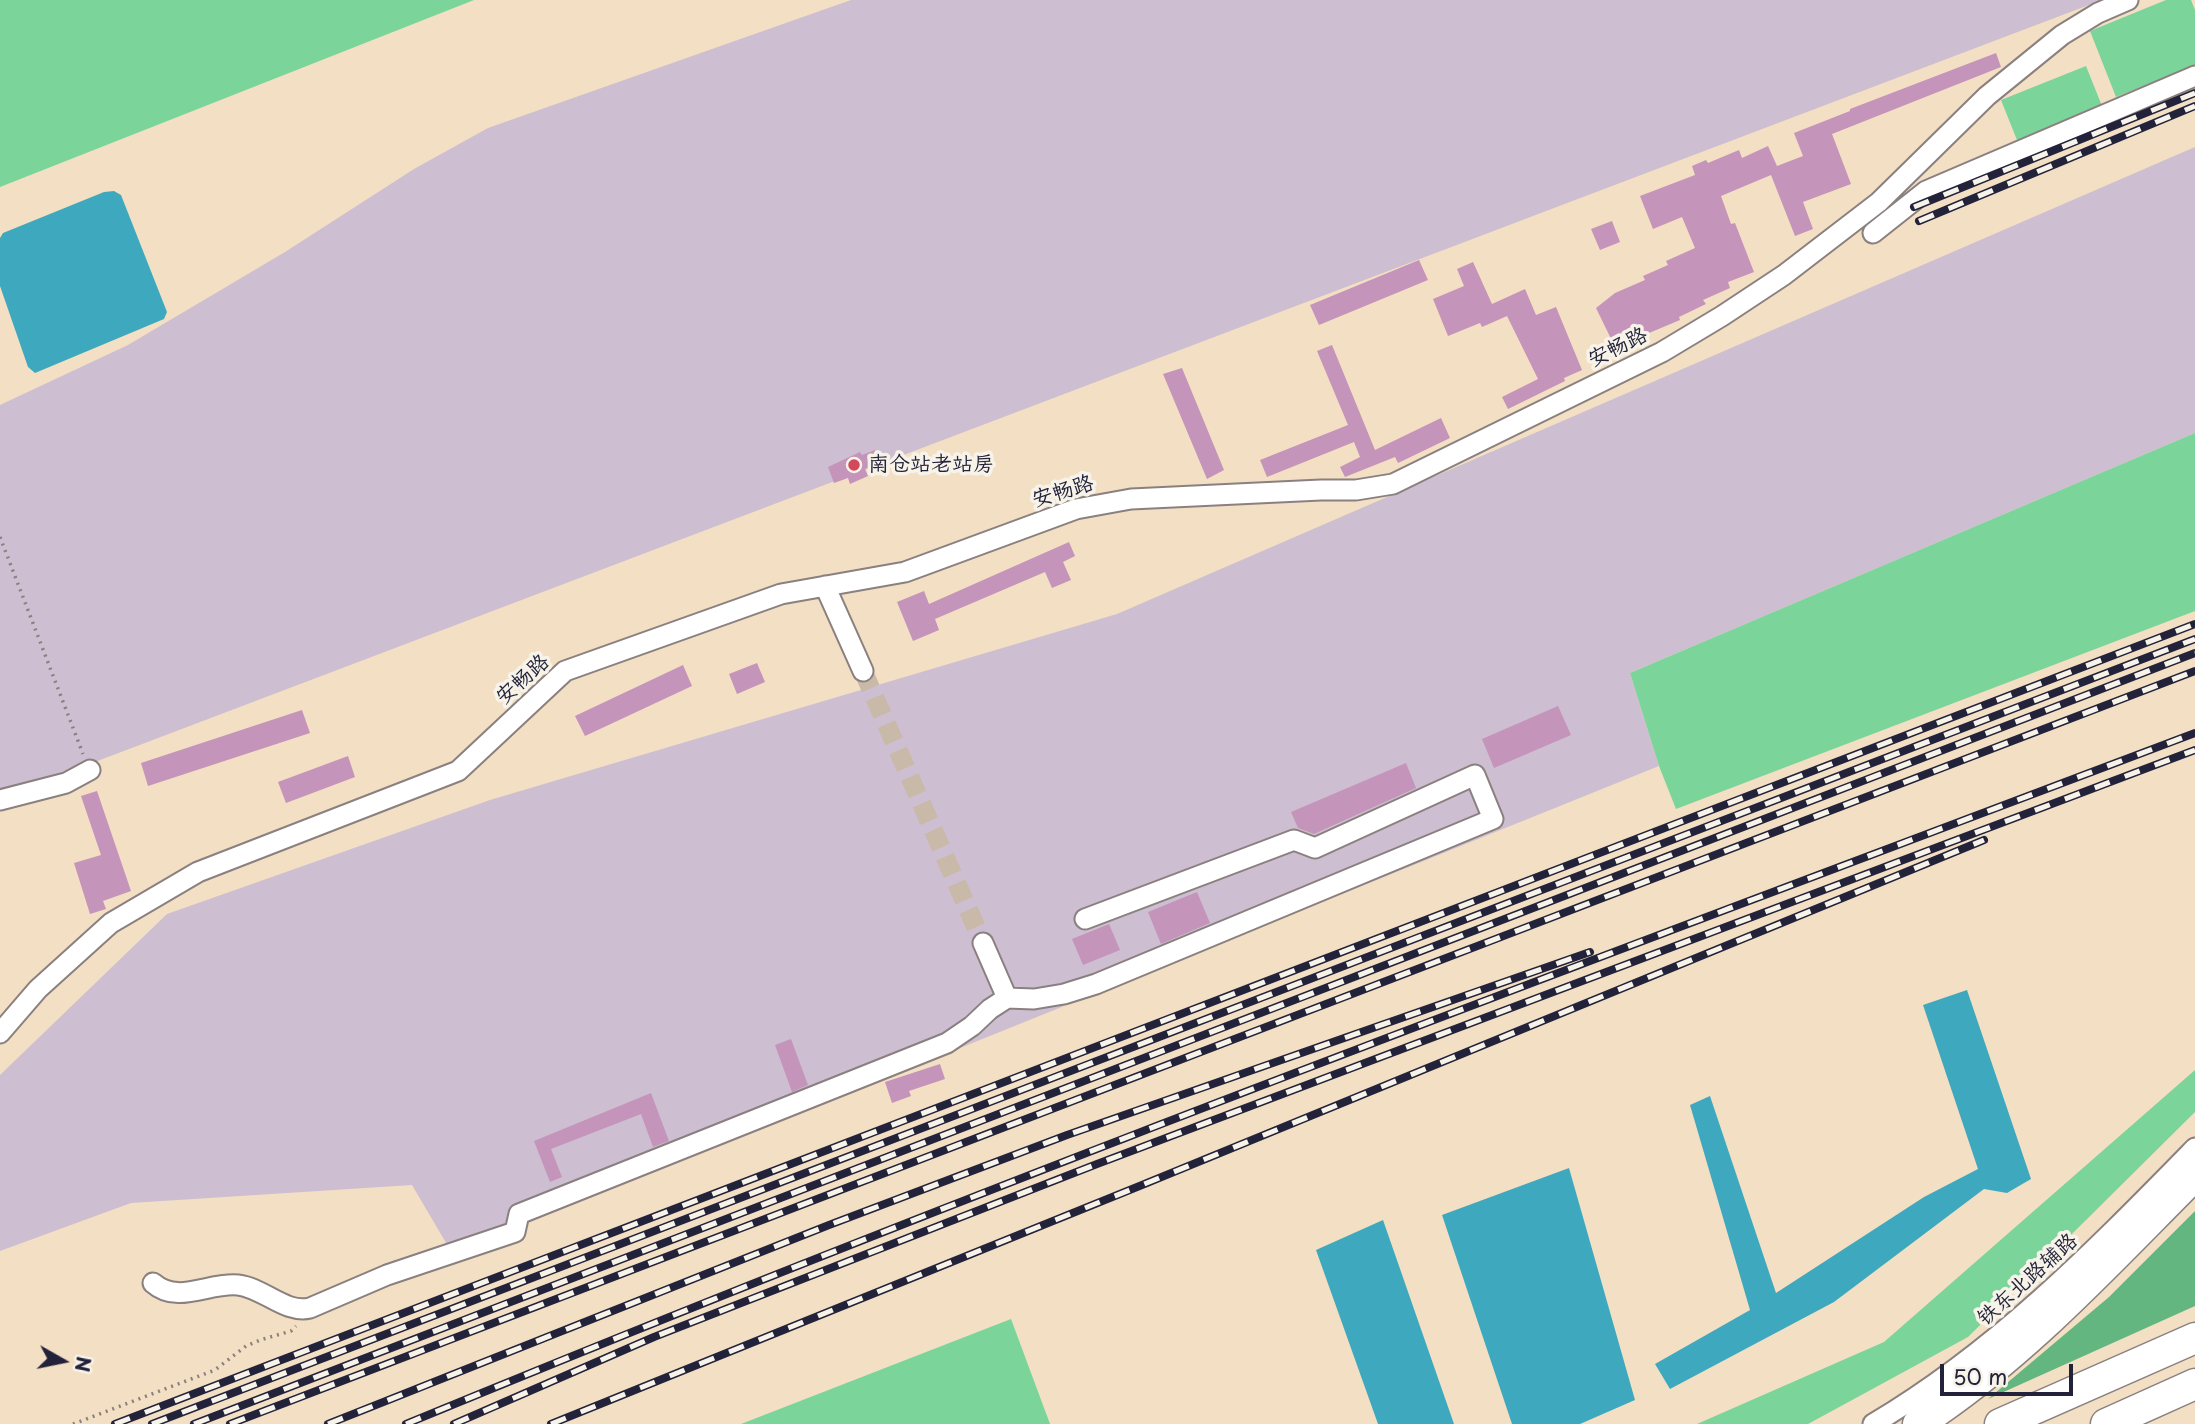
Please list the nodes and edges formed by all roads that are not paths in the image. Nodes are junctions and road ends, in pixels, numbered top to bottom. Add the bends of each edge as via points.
1 (2129, 0) edge
2 (2195, 76) edge
3 (1873, 233) dead end
4 (825, 586) junction
5 (863, 671) tunnel mouth
6 (90, 769) road end
7 (0, 800) edge
8 (1085, 919) dead end
9 (983, 943) tunnel mouth
10 (1007, 998) junction
11 (0, 1033) edge
12 (2195, 1148) edge
13 (2195, 1175) edge
14 (153, 1283) dead end
15 (2195, 1338) edge
16 (2195, 1384) edge
17 (1873, 1424) edge
18 (1918, 1424) edge
19 (2000, 1424) edge
20 (2106, 1424) edge

1 - 4 street, 安畅路 via 2062,36 1987,96 1879,202 1722,316 1662,352 1393,484 1356,490 1101,503 905,572
2 - 3 street via 1926,191
4 - 5 street
4 - 11 street, 安畅路 via 781,594 565,671 458,771 198,872 111,923 38,989
6 - 7 street via 66,783
8 - 10 street via 1294,840 1314,848 1475,775 1493,819 1096,985 1034,999
9 - 10 street
10 - 14 street via 947,1043 519,1214 514,1232 387,1275 310,1308 289,1307 242,1286 183,1293 166,1292
12 - 17 street, 铁东北路辅路 via 2025,1315 1947,1377
13 - 18 highway via 2043,1326
15 - 19 highway
16 - 20 highway

